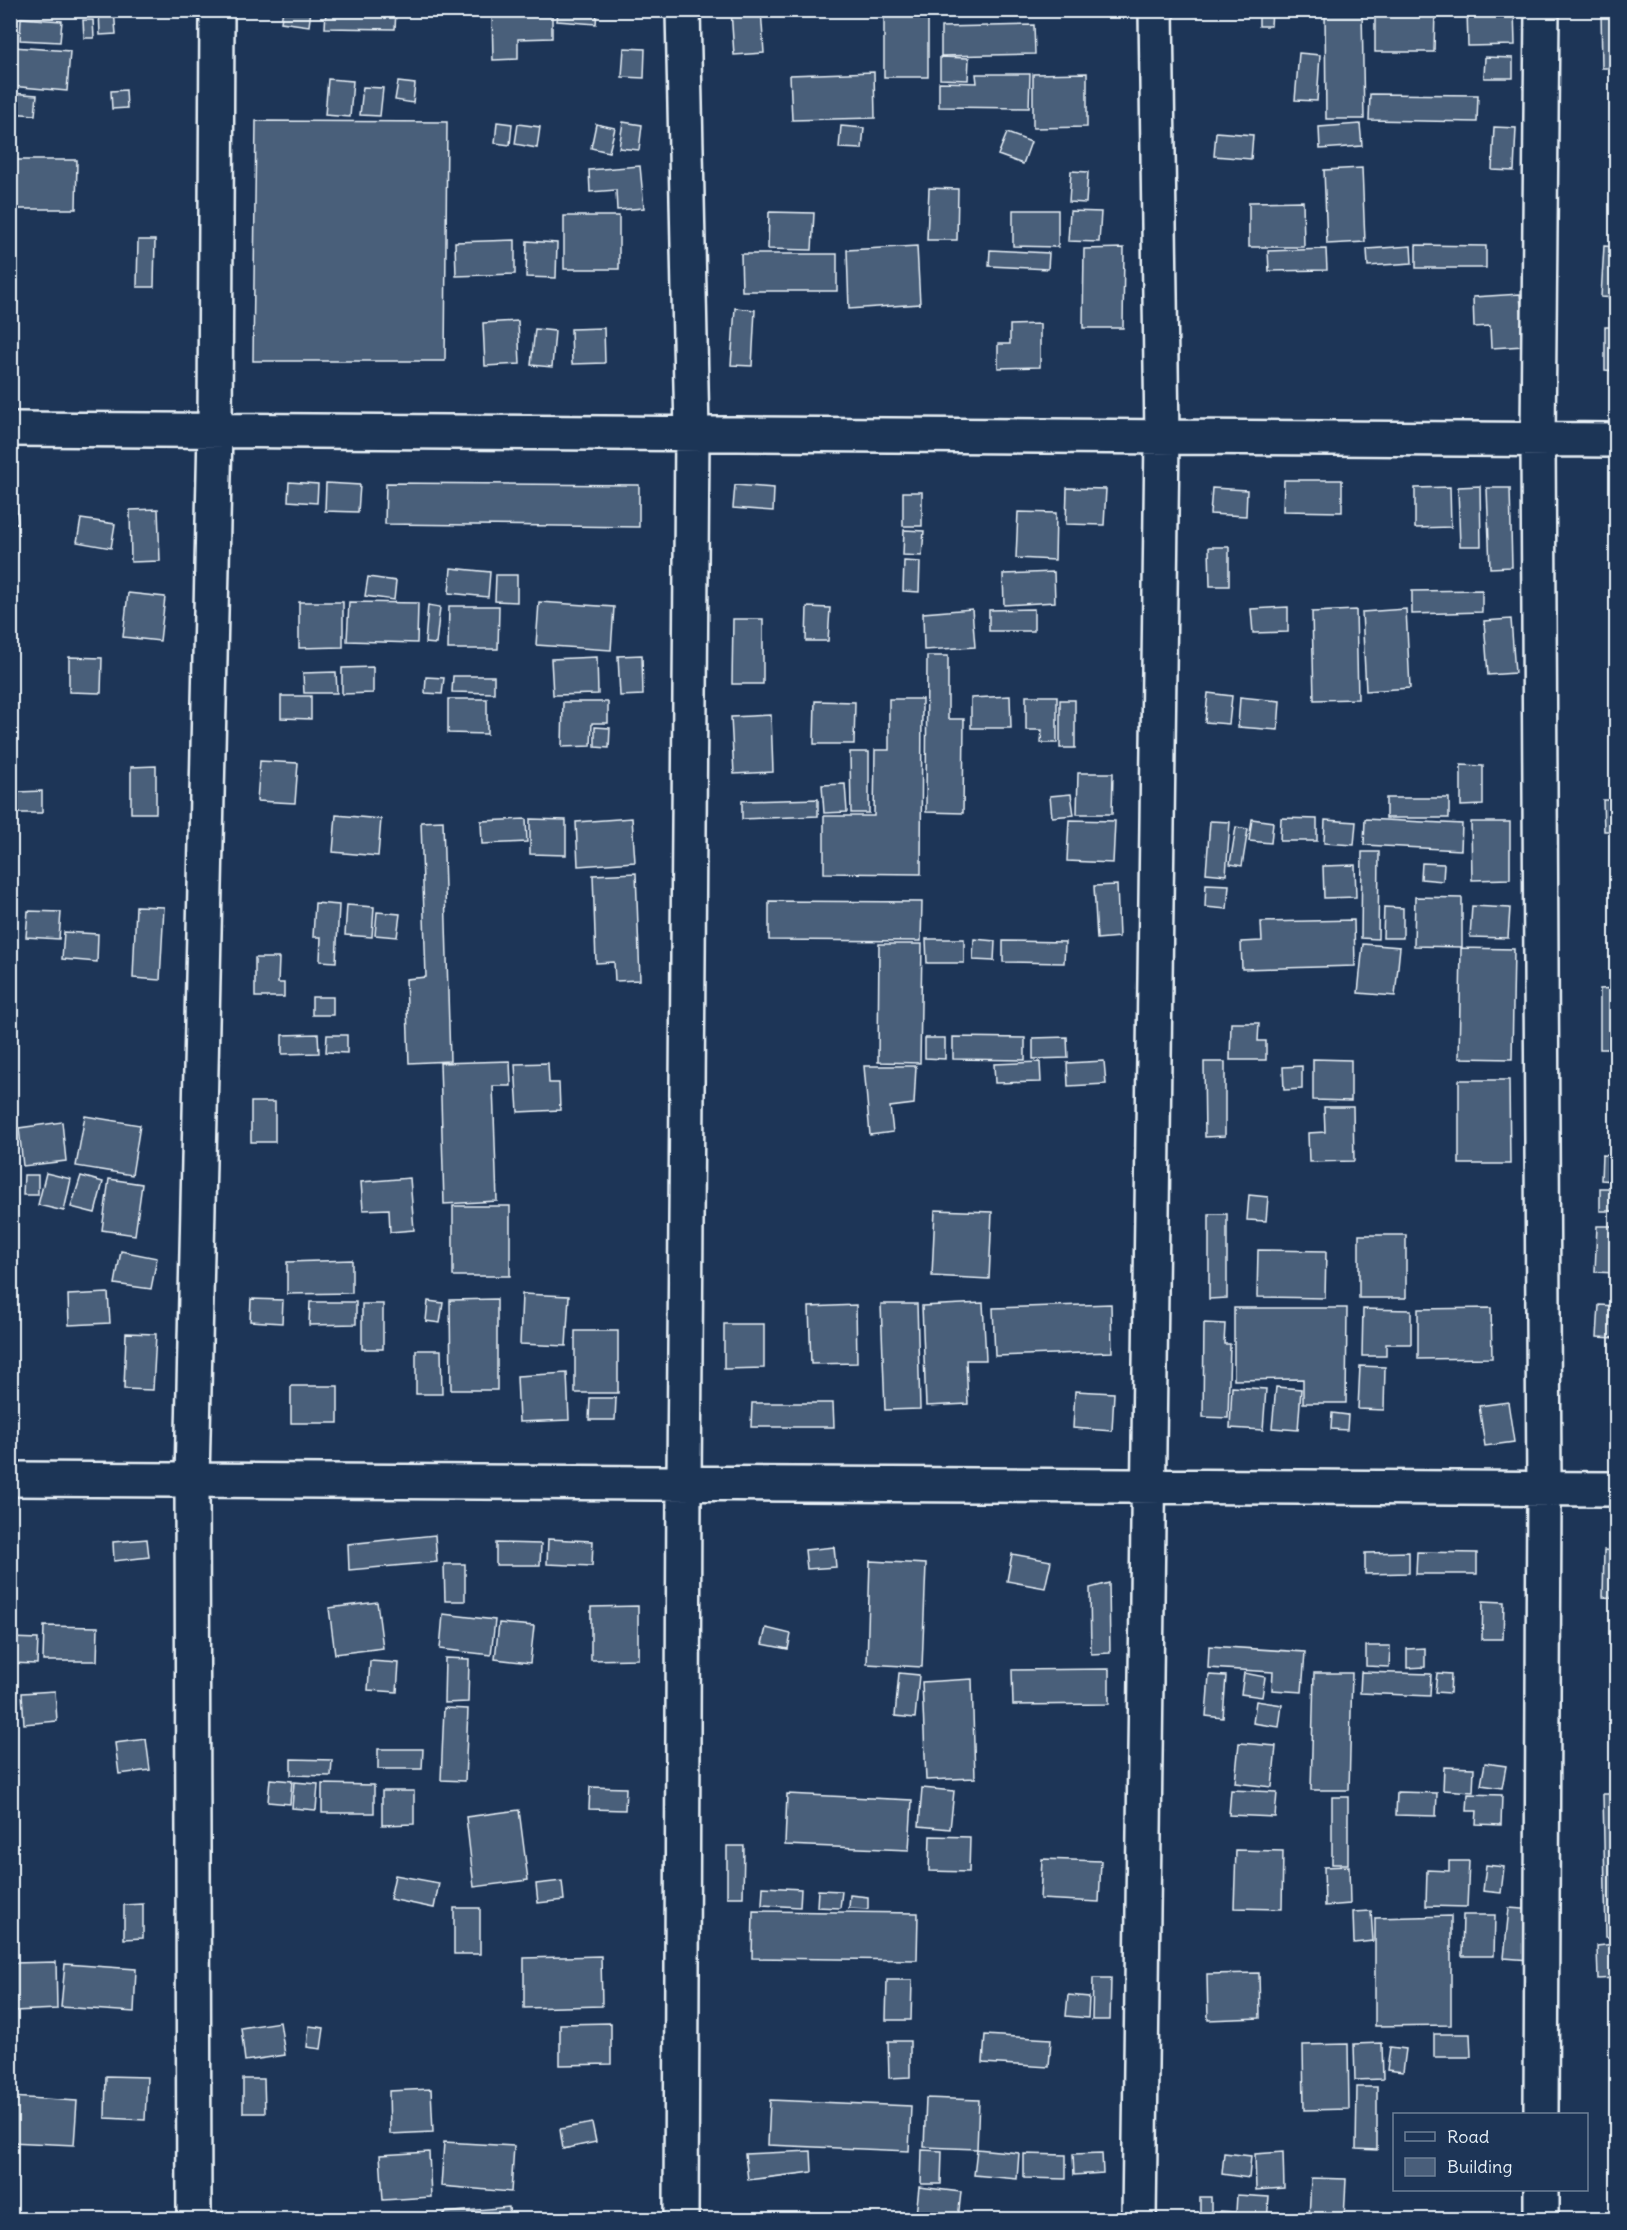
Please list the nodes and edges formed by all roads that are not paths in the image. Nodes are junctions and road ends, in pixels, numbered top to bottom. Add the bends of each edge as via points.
1 (217, 10) edge
2 (683, 10) edge
3 (1156, 10) edge
4 (1542, 10) edge
5 (10, 429) edge
6 (215, 430) junction
7 (692, 434) junction
8 (1162, 437) junction
9 (1538, 439) junction
10 (1617, 440) edge
11 (10, 1479) edge
12 (192, 1480) junction
13 (684, 1483) junction
14 (1149, 1486) junction
15 (1544, 1489) junction
16 (1617, 1489) edge
17 (1541, 2113) edge
18 (1541, 2191) edge
19 (194, 2220) edge
20 (681, 2220) edge
21 (1139, 2220) edge
22 (1541, 2220) edge

1 - 6 street
2 - 7 street
3 - 8 street
4 - 9 street
5 - 6 street
6 - 7 street
6 - 12 street
7 - 8 street
7 - 13 street
8 - 9 street
8 - 14 street
9 - 10 street
9 - 15 street
11 - 12 street
12 - 13 street
12 - 19 street
13 - 14 street
13 - 20 street
14 - 15 street
14 - 21 street
15 - 16 street
15 - 17 street
18 - 22 street

